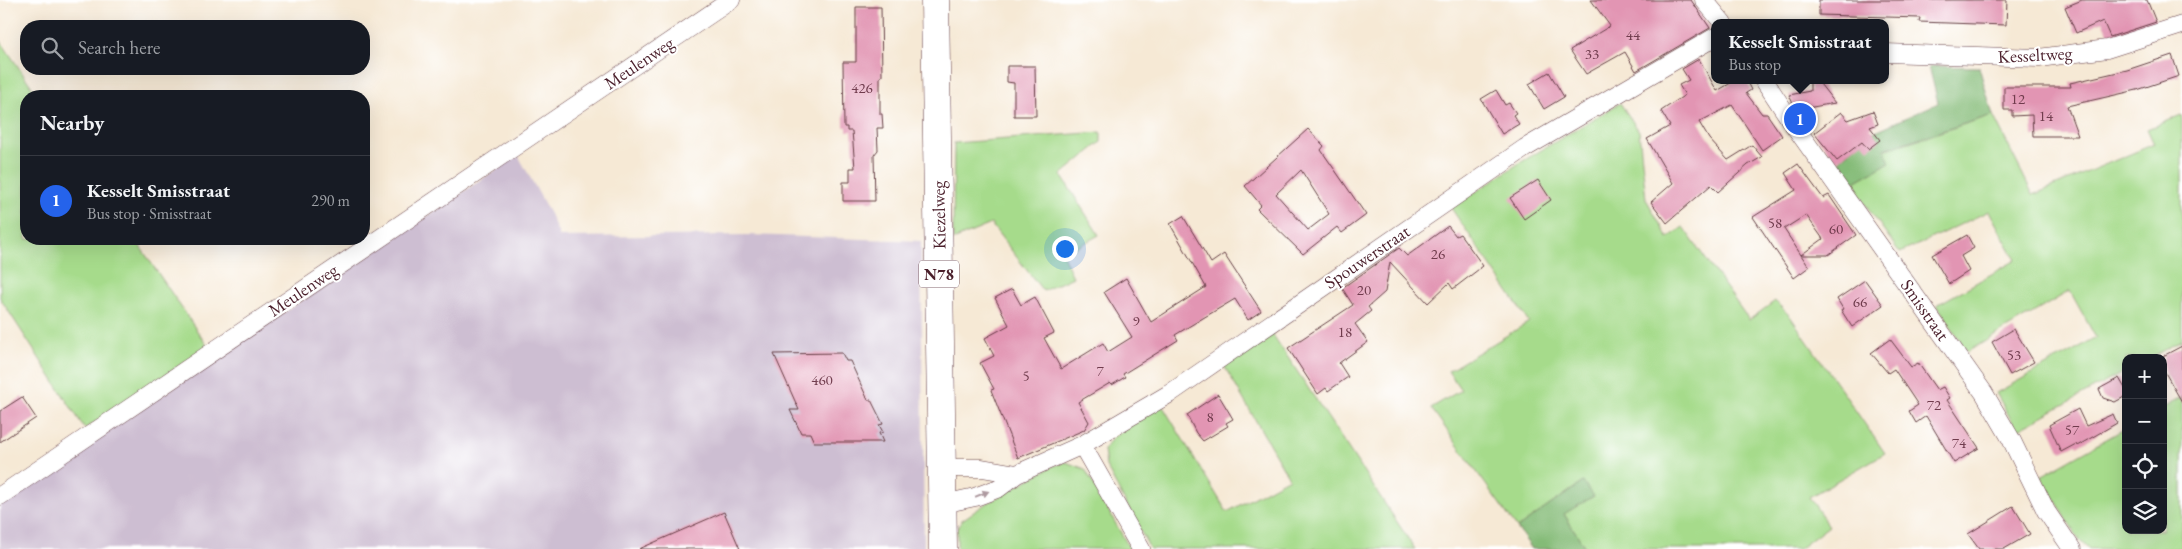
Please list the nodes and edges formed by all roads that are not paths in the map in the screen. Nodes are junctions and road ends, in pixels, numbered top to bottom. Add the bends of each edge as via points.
1 (732, 0) edge
2 (935, 0) edge
3 (2182, 25) edge
4 (1711, 39) edge
5 (1889, 54) edge
6 (1767, 84) edge
7 (1082, 445) junction
8 (942, 468) junction
9 (1017, 474) junction
10 (0, 496) edge
11 (943, 504) junction
12 (944, 549) edge
13 (1141, 549) edge
14 (2072, 549) edge

1 - 10 street, Meulenweg
2 - 8 main road, Kiezelweg / N78
3 - 5 street, Kesseltweg via 2107,49 2039,58
4 - 7 street, Spouwerstraat via 1525,148 1169,394
6 - 14 street, Smisstraat via 1984,393 2011,439 2046,511
7 - 9 street, Spouwerstraat
7 - 13 street
8 - 9 street via 982,468
8 - 11 main road, Kiezelweg / N78
11 -> 9 street, Spouwerstraat via 999,488
11 - 12 main road, Kiezelweg / N78

